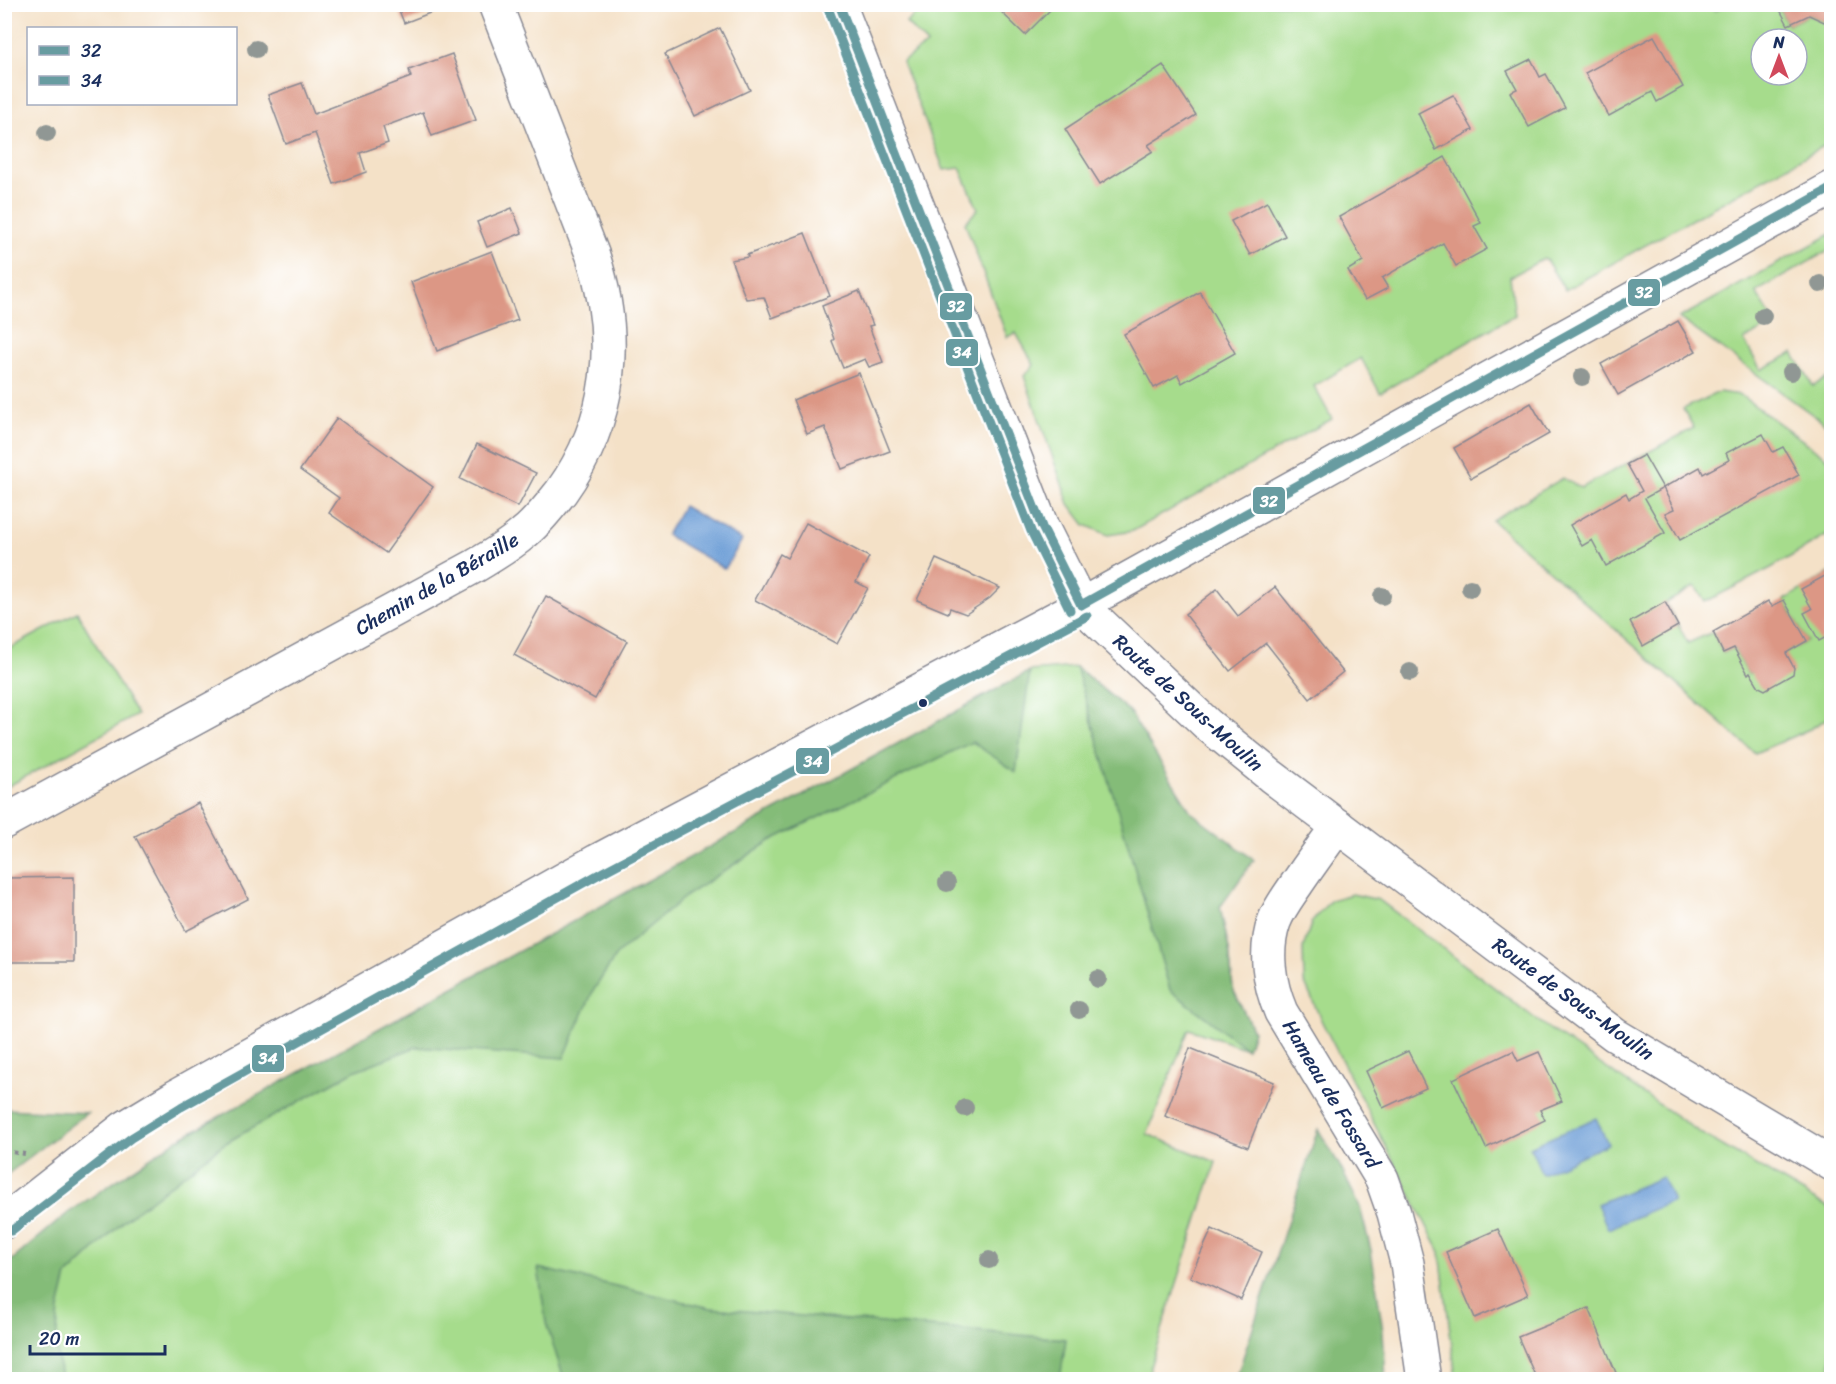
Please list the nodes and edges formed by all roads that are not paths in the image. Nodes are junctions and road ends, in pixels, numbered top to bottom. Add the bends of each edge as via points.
1 (495, 4) edge
2 (839, 4) edge
3 (1832, 188) edge
4 (1081, 605) junction
5 (4, 822) edge
6 (1338, 826) junction
7 (1832, 1164) edge
8 (4, 1222) edge
9 (1424, 1380) edge

1 - 5 main road, Chemin de la Béraille via 593,256 604,299 607,376 583,458 552,503 526,532 503,549
2 - 4 main road, Route de Sous-Moulin via 1042,527
3 - 4 main road
4 - 6 main road, Route de Sous-Moulin via 1208,725
4 - 8 main road via 597,861 176,1097 124,1128
6 - 7 main road, Route de Sous-Moulin via 1615,1035
6 - 9 main road, Hameau de Fossard via 1275,920 1269,961 1273,993 1382,1179 1407,1263

